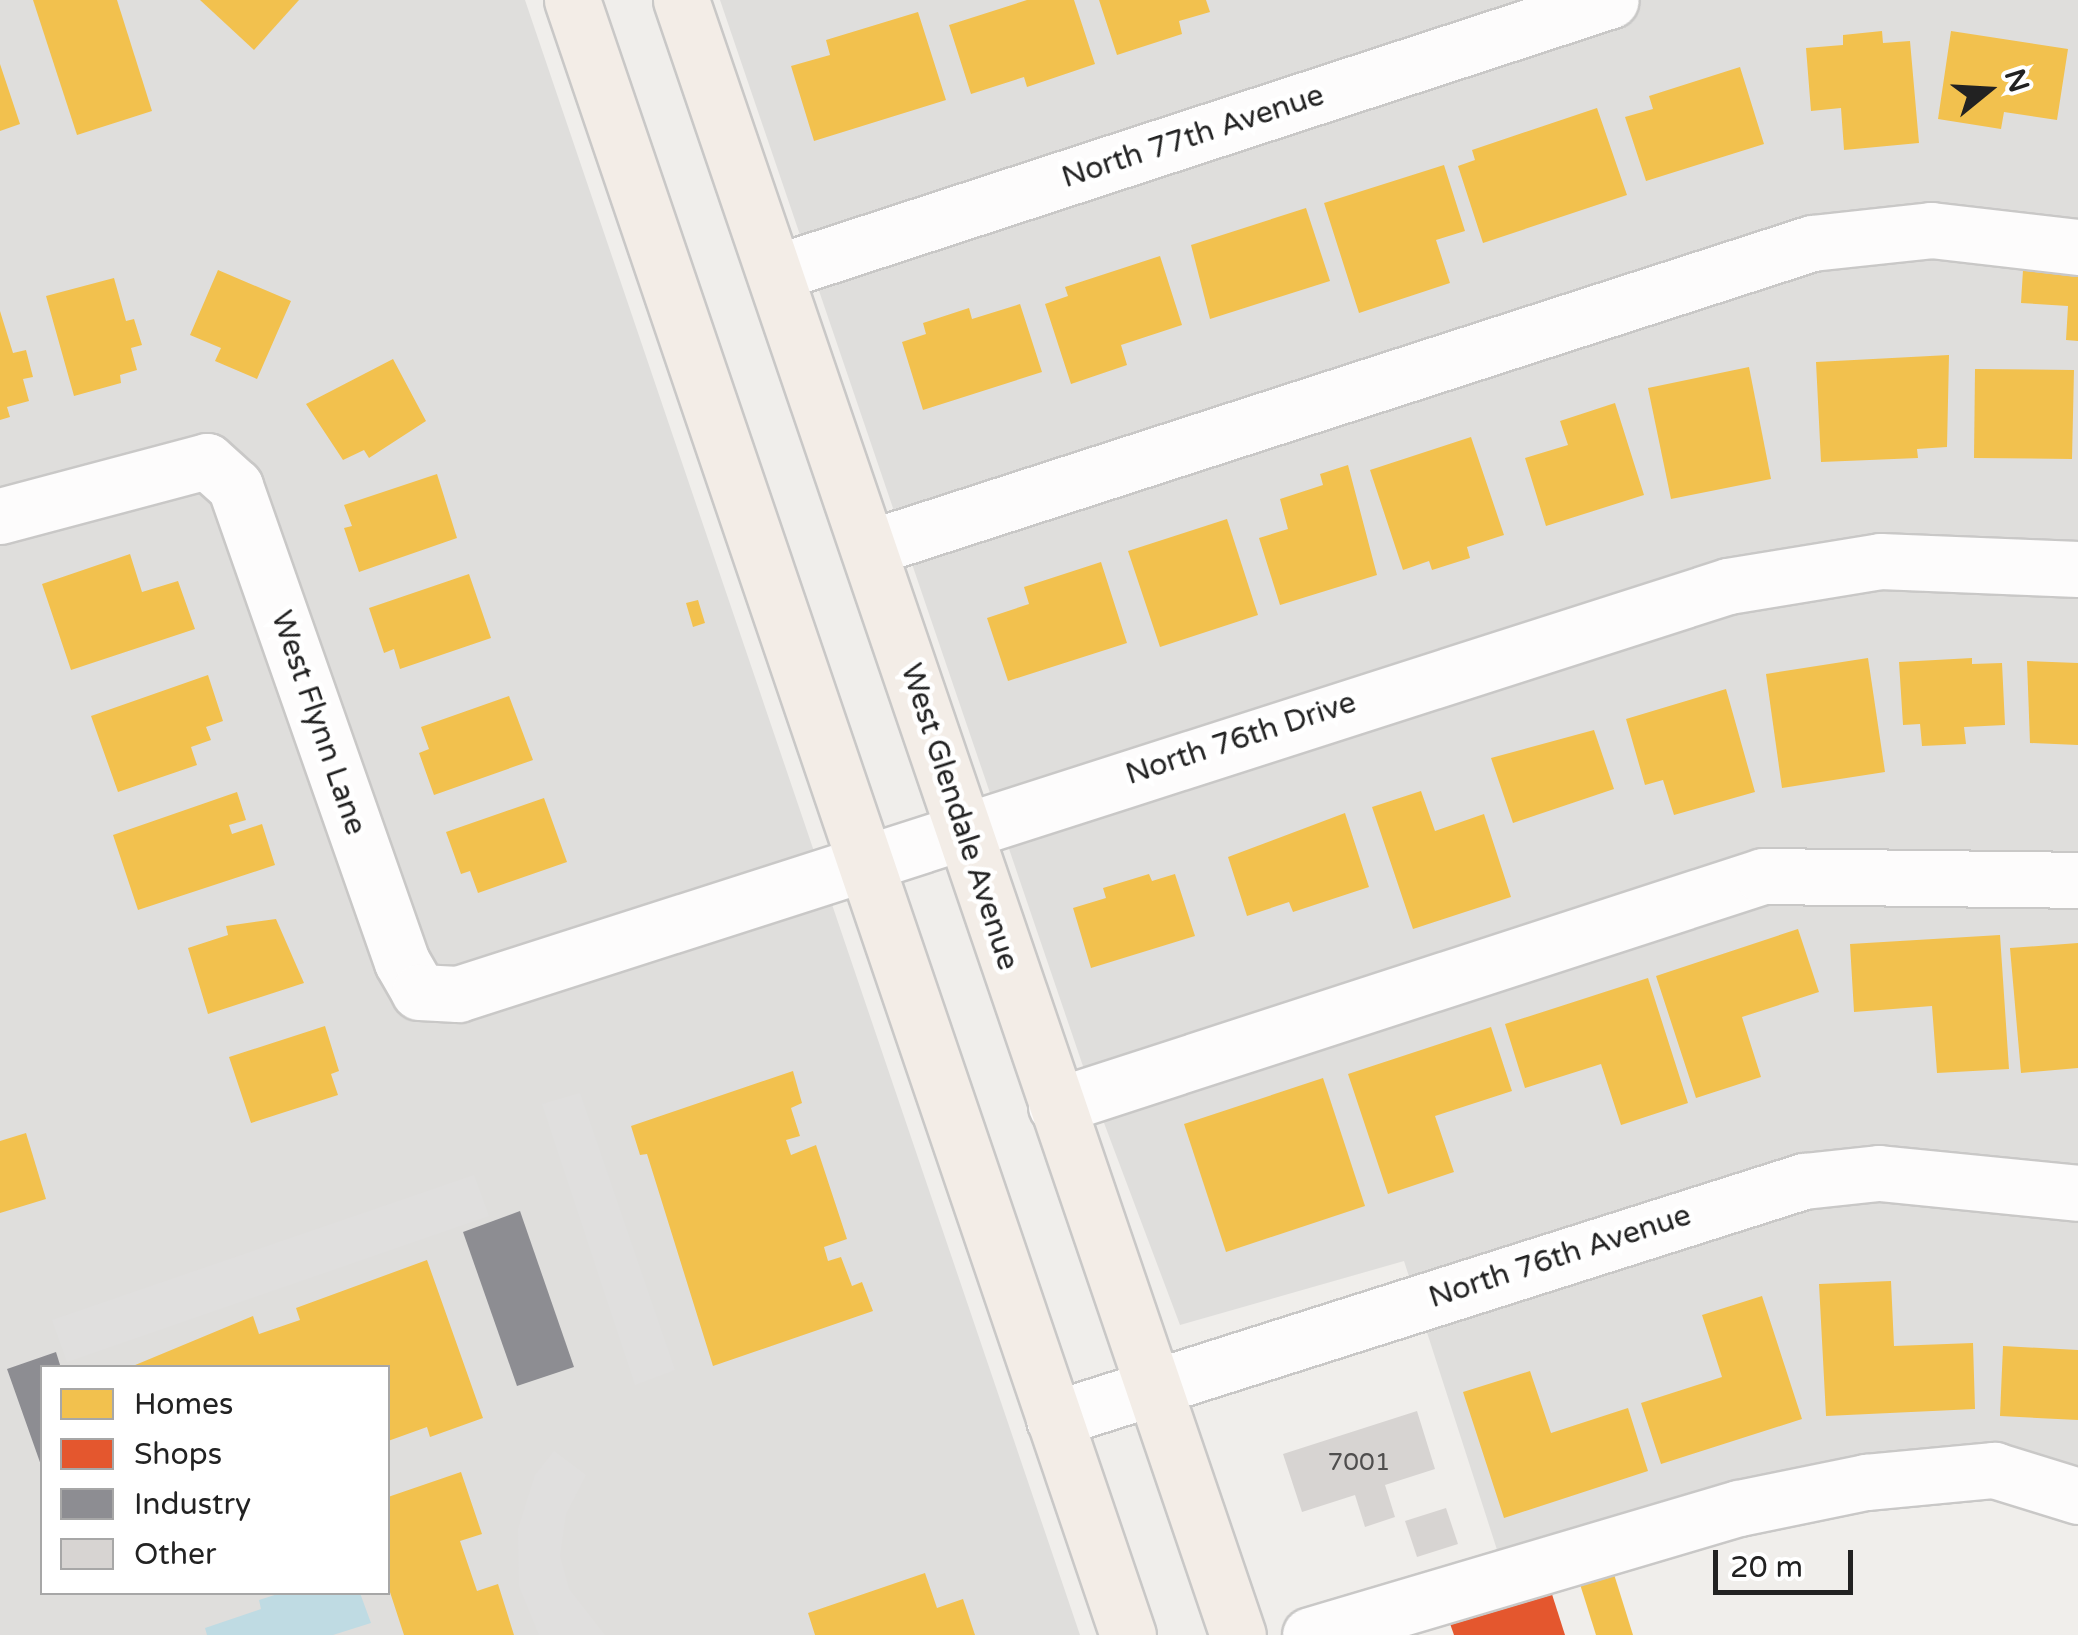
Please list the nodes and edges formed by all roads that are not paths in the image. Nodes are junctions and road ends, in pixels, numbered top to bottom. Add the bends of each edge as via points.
1 (572, 0) edge
2 (681, 0) edge
3 (1610, 0) edge
4 (2078, 247) edge
5 (775, 273) junction
6 (0, 516) edge
7 (869, 548) junction
8 (2078, 569) edge
9 (964, 828) junction
10 (862, 860) junction
11 (2078, 880) edge
12 (419, 992) joint
13 (1056, 1106) junction
14 (2078, 1193) edge
15 (1153, 1386) junction
16 (1054, 1419) junction
17 (2078, 1496) edge
18 (1128, 1635) edge
19 (1238, 1635) edge
20 (1310, 1635) edge

1 - 10 main road
2 - 5 main road, West Glendale Avenue
3 - 5 street, North 77th Avenue
4 - 7 street via 1931,230 1812,243
5 - 7 main road, West Glendale Avenue
6 - 12 street, West Flynn Lane via 207,461 235,486
7 - 9 main road, West Glendale Avenue
8 - 9 street, North 76th Drive via 1880,561 1728,586
9 - 10 street, North 76th Drive
9 - 13 main road, West Glendale Avenue
10 - 12 street, North 76th Drive via 458,994
10 - 16 main road
11 - 13 street via 1763,876
13 - 15 main road, West Glendale Avenue
14 - 15 street, North 76th Avenue via 1879,1173 1804,1181
15 - 16 street, North 76th Avenue
15 - 19 main road, West Glendale Avenue
16 - 18 main road
17 - 20 street via 1994,1470 1866,1482 1739,1508

